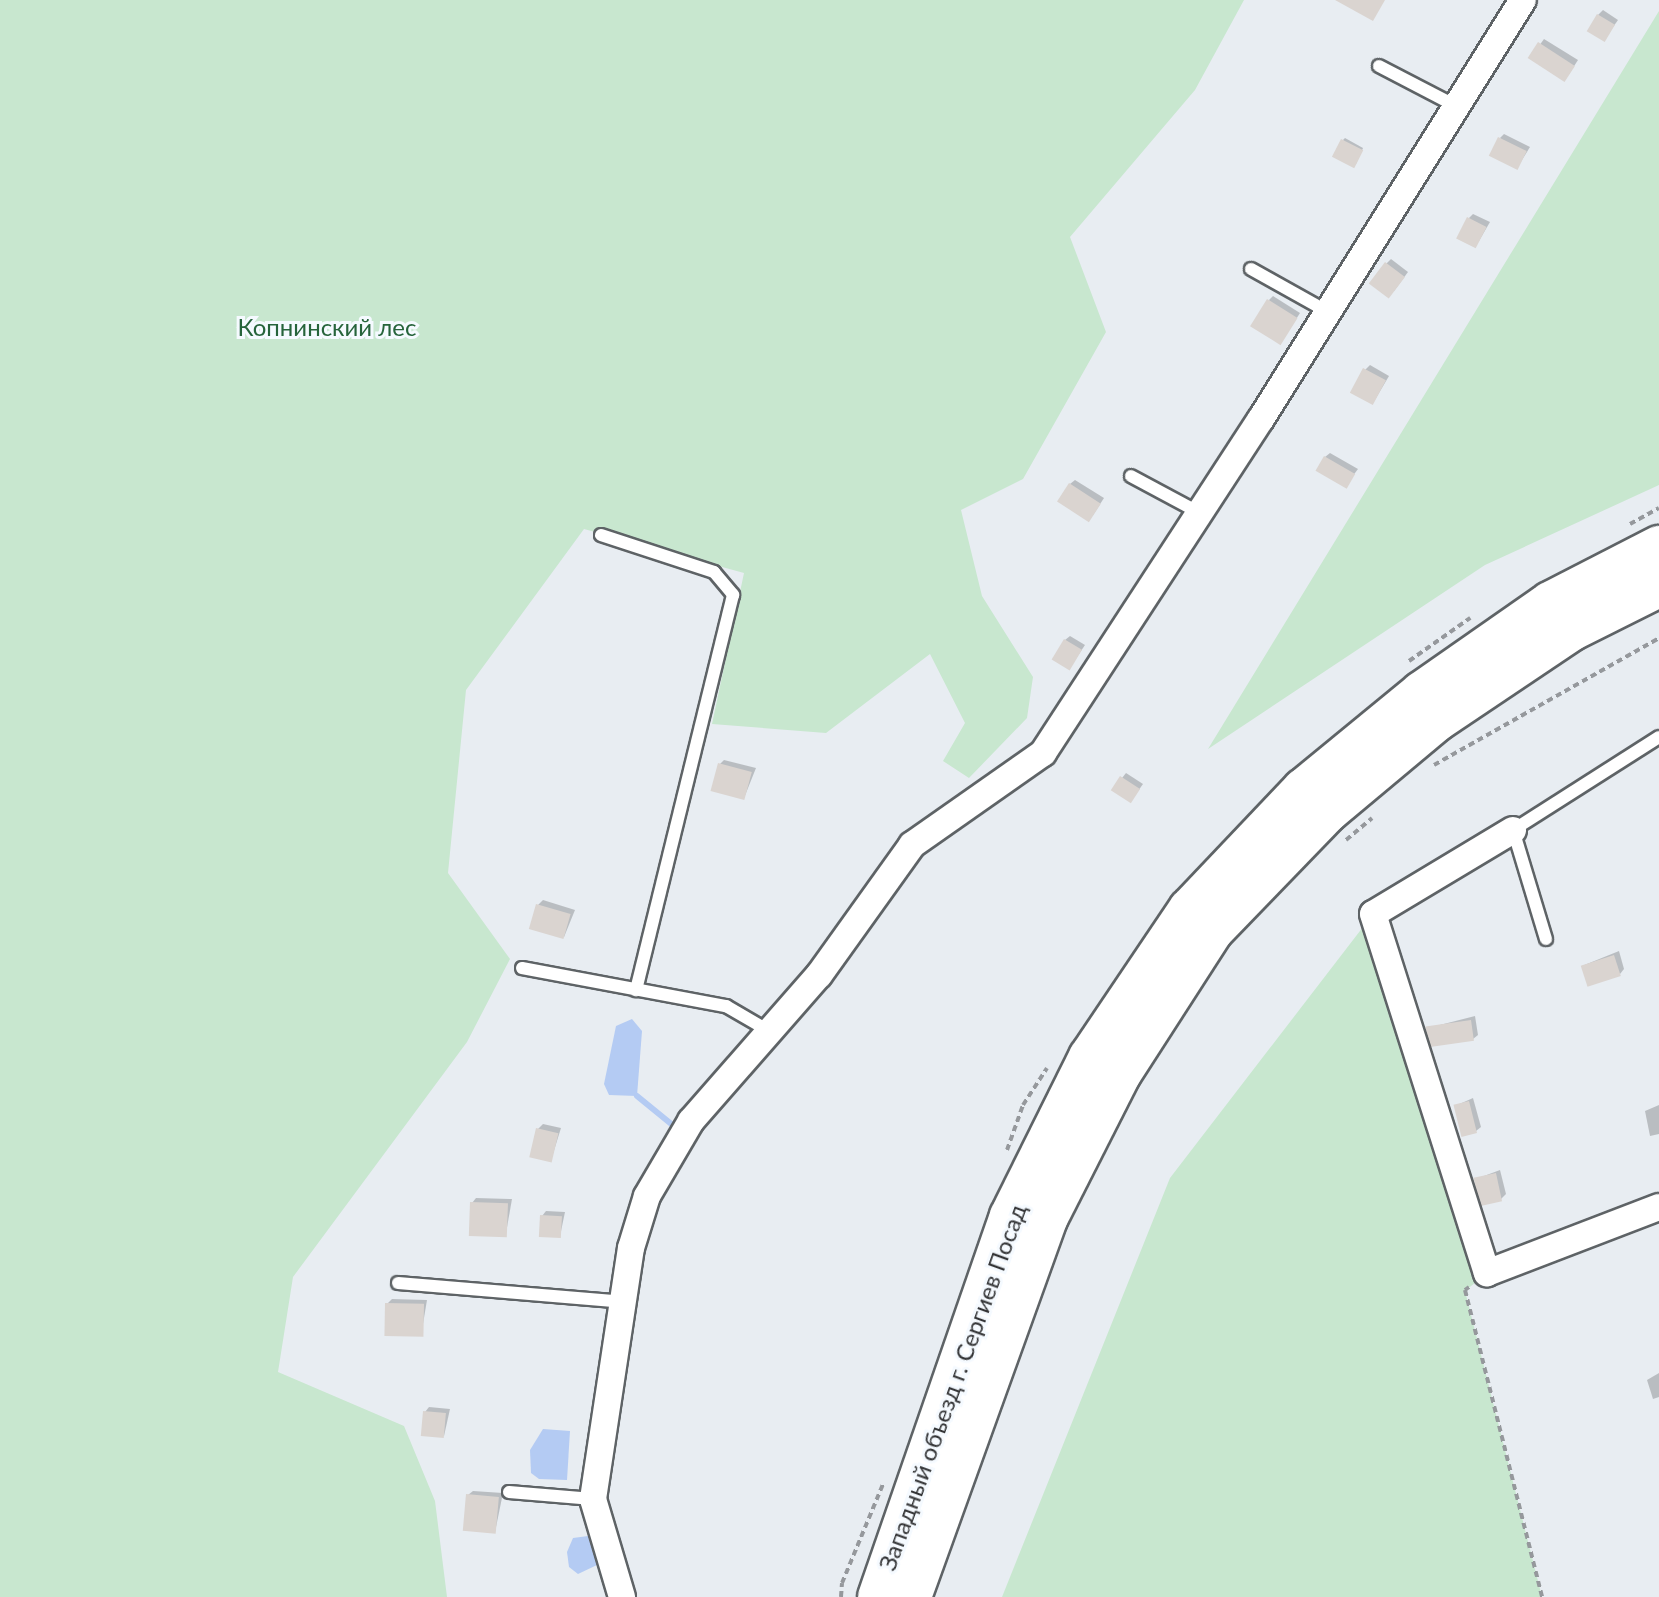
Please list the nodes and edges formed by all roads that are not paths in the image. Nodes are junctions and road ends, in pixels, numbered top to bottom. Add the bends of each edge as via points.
1 (1523, 0) edge
2 (1379, 66) dead end
3 (1456, 106) junction
4 (1251, 269) dead end
5 (1328, 312) junction
6 (1131, 476) dead end
7 (1200, 513) junction
8 (601, 535) dead end
9 (1659, 546) edge
10 (1659, 587) edge
11 (1659, 737) edge
12 (1513, 830) junction
13 (1546, 939) dead end
14 (522, 968) dead end
15 (636, 990) junction
16 (769, 1031) junction
17 (1659, 1207) edge
18 (398, 1283) dead end
19 (622, 1302) junction
20 (509, 1492) dead end
21 (593, 1499) junction
22 (622, 1597) edge
23 (878, 1597) edge
24 (911, 1597) edge

1 - 3 street
2 - 3 lane
3 - 5 street
4 - 5 lane
5 - 7 street
6 - 7 lane
7 - 16 street via 1043,753 912,845 819,975
8 - 15 lane via 714,572 733,595
9 - 23 main road, Западный объезд г. Сергиев Посад via 1550,602 1421,692 1303,789 1189,909 1089,1057 1010,1216
10 - 24 main road, Западный объезд г. Сергиев Посад via 1571,631 1437,721 1328,812 1212,932 1120,1075 1047,1219
11 - 12 lane
12 - 13 lane
12 - 17 street via 1373,914 1487,1273
14 - 15 lane
15 - 16 lane via 726,1006
16 - 19 street via 691,1121 647,1196
18 - 19 lane
19 - 21 street
20 - 21 lane
21 - 22 street

